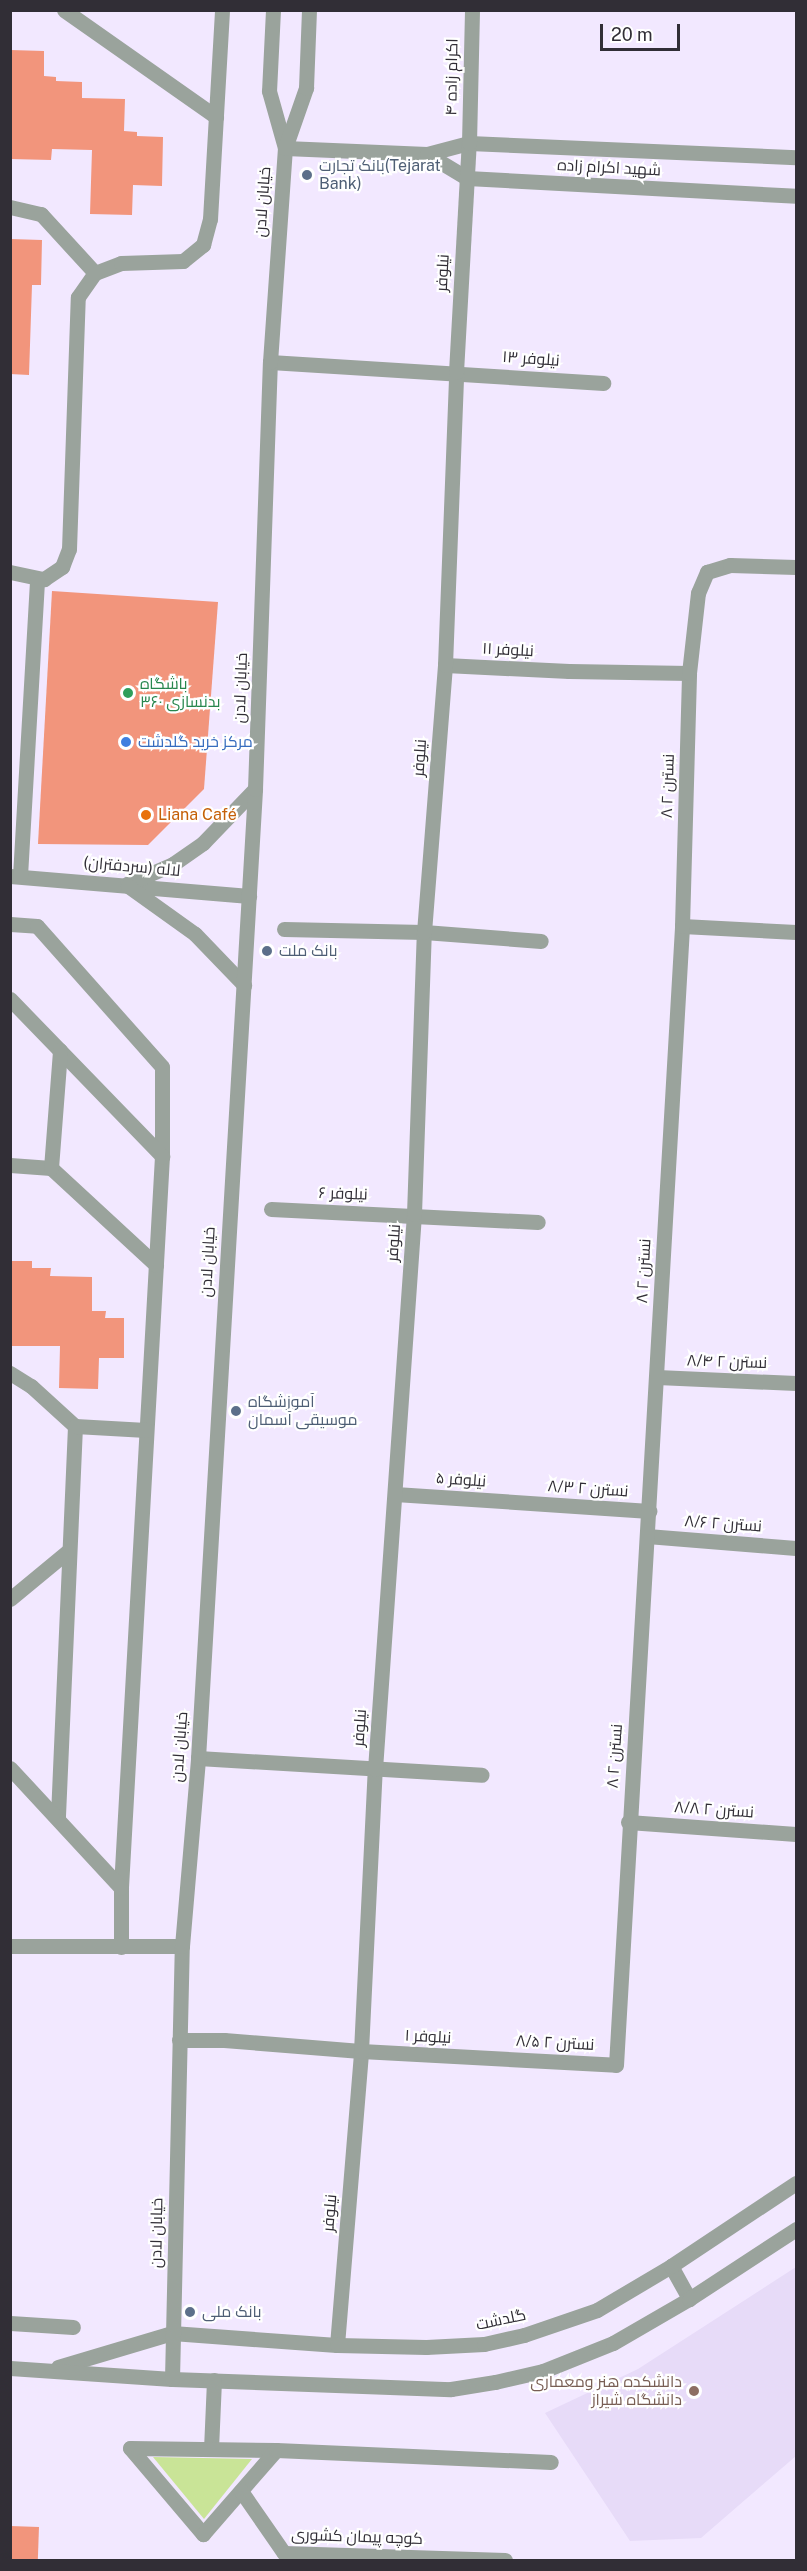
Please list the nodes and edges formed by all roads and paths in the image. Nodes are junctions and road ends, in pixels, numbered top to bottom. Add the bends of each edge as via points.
1 (64, 10) edge
2 (222, 10) edge
3 (273, 10) edge
4 (309, 10) edge
5 (472, 10) edge
6 (216, 117) junction
7 (469, 143) junction
8 (285, 148) junction
9 (427, 154) junction
10 (796, 157) edge
11 (467, 178) junction
12 (796, 196) edge
13 (10, 207) edge
14 (95, 273) junction
15 (270, 362) junction
16 (456, 372) junction
17 (603, 383) dead end
18 (796, 567) edge
19 (10, 572) edge
20 (40, 579) junction
21 (445, 665) junction
22 (689, 673) junction
23 (255, 789) junction
24 (20, 876) edge
25 (126, 884) junction
26 (249, 896) junction
27 (10, 924) edge
28 (682, 926) junction
29 (284, 928) dead end
30 (424, 932) junction
31 (796, 932) edge
32 (541, 940) dead end
33 (244, 985) junction
34 (10, 999) edge
35 (60, 1050) junction
36 (162, 1156) junction
37 (10, 1165) edge
38 (51, 1168) junction
39 (271, 1209) dead end
40 (414, 1215) junction
41 (538, 1222) dead end
42 (156, 1265) junction
43 (10, 1373) edge
44 (657, 1377) junction
45 (796, 1383) edge
46 (75, 1426) junction
47 (146, 1430) junction
48 (394, 1494) junction
49 (524, 1502) joint
50 (649, 1511) junction
51 (647, 1536) junction
52 (796, 1548) edge
53 (68, 1551) junction
54 (10, 1599) edge
55 (198, 1758) junction
56 (10, 1768) edge
57 (375, 1769) junction
58 (481, 1775) dead end
59 (58, 1819) junction
60 (628, 1822) junction
61 (796, 1834) edge
62 (121, 1888) junction
63 (10, 1946) edge
64 (182, 1946) junction
65 (121, 1947) junction
66 (179, 2040) junction
67 (361, 2051) junction
68 (492, 2058) joint
69 (616, 2065) joint
70 (796, 2183) edge
71 (796, 2229) edge
72 (670, 2266) junction
73 (689, 2299) junction
74 (10, 2323) edge
75 (73, 2327) dead end
76 (172, 2333) junction
77 (337, 2345) junction
78 (10, 2368) edge
79 (46, 2371) junction
80 (172, 2379) junction
81 (214, 2380) junction
82 (211, 2449) junction
83 (276, 2450) junction
84 (551, 2462) dead end
85 (242, 2491) junction
86 (505, 2560) edge

1 - 6 street
2 - 6 street
3 - 8 street, خیابان لادن via 268,91
4 - 8 street, خیابان لادن via 306,88
5 - 7 street, ۴ اکرام زاده
6 - 14 street via 210,219 203,245 183,261 121,263
7 - 9 street, شهید اکرام زاده
7 - 10 street, شهید اکرام زاده
7 - 11 street, نیلوفر
8 - 9 street, شهید اکرام زاده
8 - 15 street, خیابان لادن
9 - 11 street, شهید اکرام زاده
11 - 12 street, شهید اکرام زاده
11 - 16 street, نیلوفر
13 - 14 street via 41,214
14 - 20 street via 78,297 69,549 62,567
15 - 16 street, ۱۳ نیلوفر
15 - 23 street, خیابان لادن
16 - 17 street, ۱۳ نیلوفر
16 - 21 street, نیلوفر
18 - 22 street, ۸ نسترن ۲ via 730,565 707,572 698,593
19 - 20 street
20 - 24 street
21 - 22 street, ۱۱ نیلوفر
21 - 30 street, نیلوفر
22 - 28 street, ۸ نسترن ۲
23 - 25 street via 203,843 173,864
23 - 26 street, خیابان لادن
24 - 25 street, لاله (سردفتران)
25 - 26 street, لاله (سردفتران)
25 - 33 street via 195,934
26 - 33 street, خیابان لادن
27 - 36 street via 38,926 162,1067
28 - 31 street
28 - 44 street, ۸ نسترن ۲
29 - 30 street
30 - 32 street
30 - 40 street, نیلوفر
33 - 55 street, خیابان لادن
34 - 35 street
35 - 36 street
35 - 38 street
36 - 42 street
37 - 38 street
38 - 42 street
39 - 40 street, ۶ نیلوفر
40 - 41 street, ۶ نیلوفر
40 - 48 street, نیلوفر
42 - 47 street
43 - 46 street via 31,1386
44 - 45 street, ۸/۴ نسترن ۲
44 - 50 street, ۸ نسترن ۲
46 - 47 street
46 - 53 street
47 - 62 street
48 - 49 street, ۵ نیلوفر
48 - 57 street, نیلوفر
49 - 50 street, ۸/۳ نسترن ۲
50 - 51 street, ۸ نسترن ۲
51 - 52 street, ۸/۶ نسترن ۲
51 - 60 street, ۸ نسترن ۲
53 - 54 street
53 - 59 street
55 - 57 street
55 - 64 street, خیابان لادن
56 - 59 street
57 - 58 street
57 - 67 street, نیلوفر
59 - 62 street
60 - 61 street, ۸/۸ نسترن ۲
60 - 69 street, ۸ نسترن ۲
62 - 65 street
63 - 65 street
64 - 65 street
64 - 66 street, خیابان لادن
66 - 67 street, ۱ نیلوفر
66 - 76 street, خیابان لادن
67 - 68 street, ۱ نیلوفر
67 - 77 street, نیلوفر
68 - 69 street, ۸/۵ نسترن ۲
70 - 72 street, گلدشت
71 - 73 street
72 - 73 street
72 - 77 street, گلدشت via 597,2310 524,2335 484,2344
73 - 81 street via 613,2343 543,2371 495,2382 451,2389
74 - 75 street
76 - 77 street, گلدشت
76 - 79 street
76 - 80 street, خیابان لادن
78 - 79 street
79 - 80 street
80 - 81 street
81 - 82 street
82 - 83 street
82 - 85 street via 130,2448 203,2534
83 - 84 street
83 - 85 street
85 - 86 street, کوچه پیمان کشوری via 284,2553

